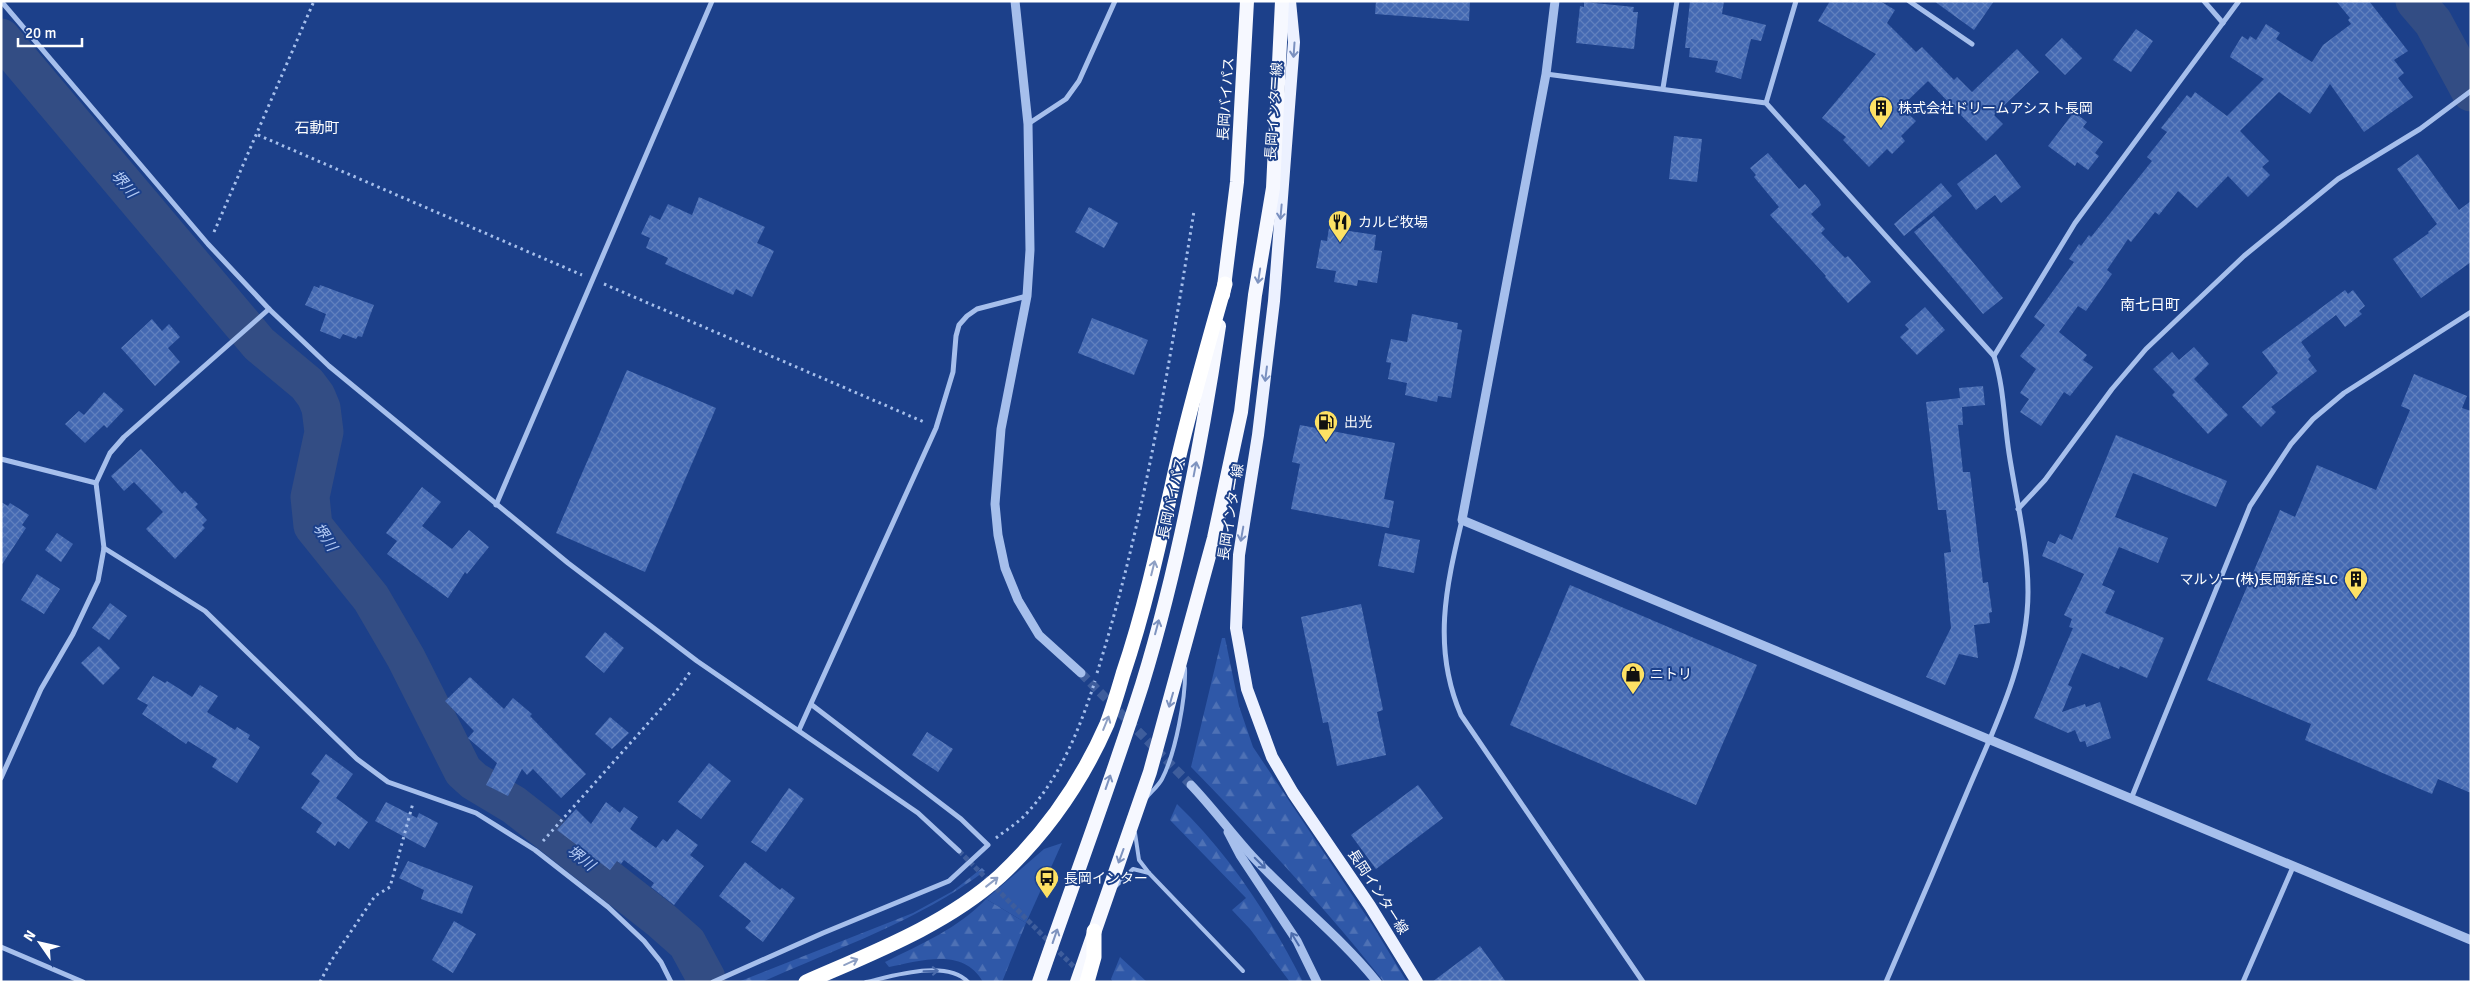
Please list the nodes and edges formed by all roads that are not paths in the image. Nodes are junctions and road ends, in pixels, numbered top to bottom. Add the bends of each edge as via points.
1 (1, 1) edge
2 (712, 1) edge
3 (1015, 1) edge
4 (1115, 1) edge
5 (1247, 1) edge
6 (1282, 1) edge
7 (1290, 1) edge
8 (1555, 1) edge
9 (1677, 1) edge
10 (1796, 1) edge
11 (1909, 1) edge
12 (2204, 1) edge
13 (2239, 1) edge
14 (2223, 23) junction
15 (1972, 44) dead end
16 (1546, 74) junction
17 (1664, 88) junction
18 (2471, 90) edge
19 (1766, 102) junction
20 (1028, 124) junction
21 (1224, 284) junction
22 (1027, 296) junction
23 (268, 310) junction
24 (2471, 312) edge
25 (1994, 356) junction
26 (1, 459) edge
27 (96, 483) junction
28 (496, 505) junction
29 (2018, 509) junction
30 (1462, 520) junction
31 (104, 548) junction
32 (1081, 673) tunnel mouth
33 (812, 705) junction
34 (799, 730) junction
35 (1989, 741) junction
36 (1, 778) edge
37 (1191, 784) tunnel mouth
38 (2130, 799) junction
39 (1137, 810) junction
40 (1218, 812) junction
41 (959, 851) tunnel mouth
42 (2293, 867) junction
43 (1149, 873) junction
44 (1105, 900) junction
45 (1094, 931) junction
46 (2471, 940) edge
47 (1, 947) edge
48 (1243, 971) dead end
49 (83, 982) edge
50 (671, 982) edge
51 (713, 982) edge
52 (806, 982) edge
53 (866, 982) edge
54 (968, 982) edge
55 (1038, 982) edge
56 (1077, 982) edge
57 (1088, 982) edge
58 (1317, 982) edge
59 (1376, 982) edge
60 (1417, 982) edge
61 (1643, 982) edge
62 (1886, 982) edge
63 (2243, 982) edge

1 - 23 street
2 - 28 street
3 - 20 street
4 - 20 street via 1079,81 1066,99
5 - 21 highway, 長岡バイパス via 1237,182
6 -> 39 highway via 1273,188 1241,412 1214,538 1184,653
7 -> 60 main road, 長岡インター線 via 1294,42 1274,301 1258,435 1239,554 1236,628 1247,689 1272,757
8 - 16 street
9 - 17 street
10 - 19 street
11 - 15 street
12 - 14 street
13 - 14 street
14 - 25 street via 2076,223
16 - 17 street
16 - 30 street
17 - 19 street
18 - 29 street via 2420,129 2338,179 2244,256 2146,350 2112,389 2045,480
19 - 25 street
20 - 22 street via 1030,250
52 -> 21 highway via 920,929 975,895 998,877 1035,838 1083,771 1108,722 1136,636 1191,404
55 -> 21 highway, 長岡バイパス via 1142,684 1184,527 1206,412
22 - 32 street via 1000,428 996,495 998,535 1005,568 1023,607 1040,635
22 - 33 street via 977,309 960,325 953,372 936,428
23 - 27 street via 124,437 110,454
23 - 28 street via 329,366
24 - 38 street via 2344,393 2313,419 2286,452 2250,506
25 - 29 street via 1999,370
26 - 27 street
27 - 31 street
28 - 34 street via 697,661
29 - 35 street via 2028,592 2022,645
30 - 35 street via 1769,646
30 - 61 street via 1446,601 1444,636 1450,689 1461,714
31 - 36 street via 94,589 73,634 41,689
31 - 50 street via 205,611 357,759 388,782 476,813 535,850 608,907 636,934 661,962
33 - 34 street
33 - 51 street via 961,819 988,845 949,881
34 - 41 street via 918,813
35 - 38 street
35 - 62 street
37 - 40 street
38 - 42 street
39 - 43 lane via 1135,836 1139,860
39 -> 44 highway
58 -> 40 street via 1297,941 1240,855
40 -> 59 street via 1252,856 1354,954
42 - 46 street
42 - 63 street
43 - 44 lane via 1133,869
43 - 48 lane
44 - 45 highway
45 - 56 highway
45 - 57 highway via 1094,957
47 - 49 street
53 -> 54 lane via 927,971 950,971

